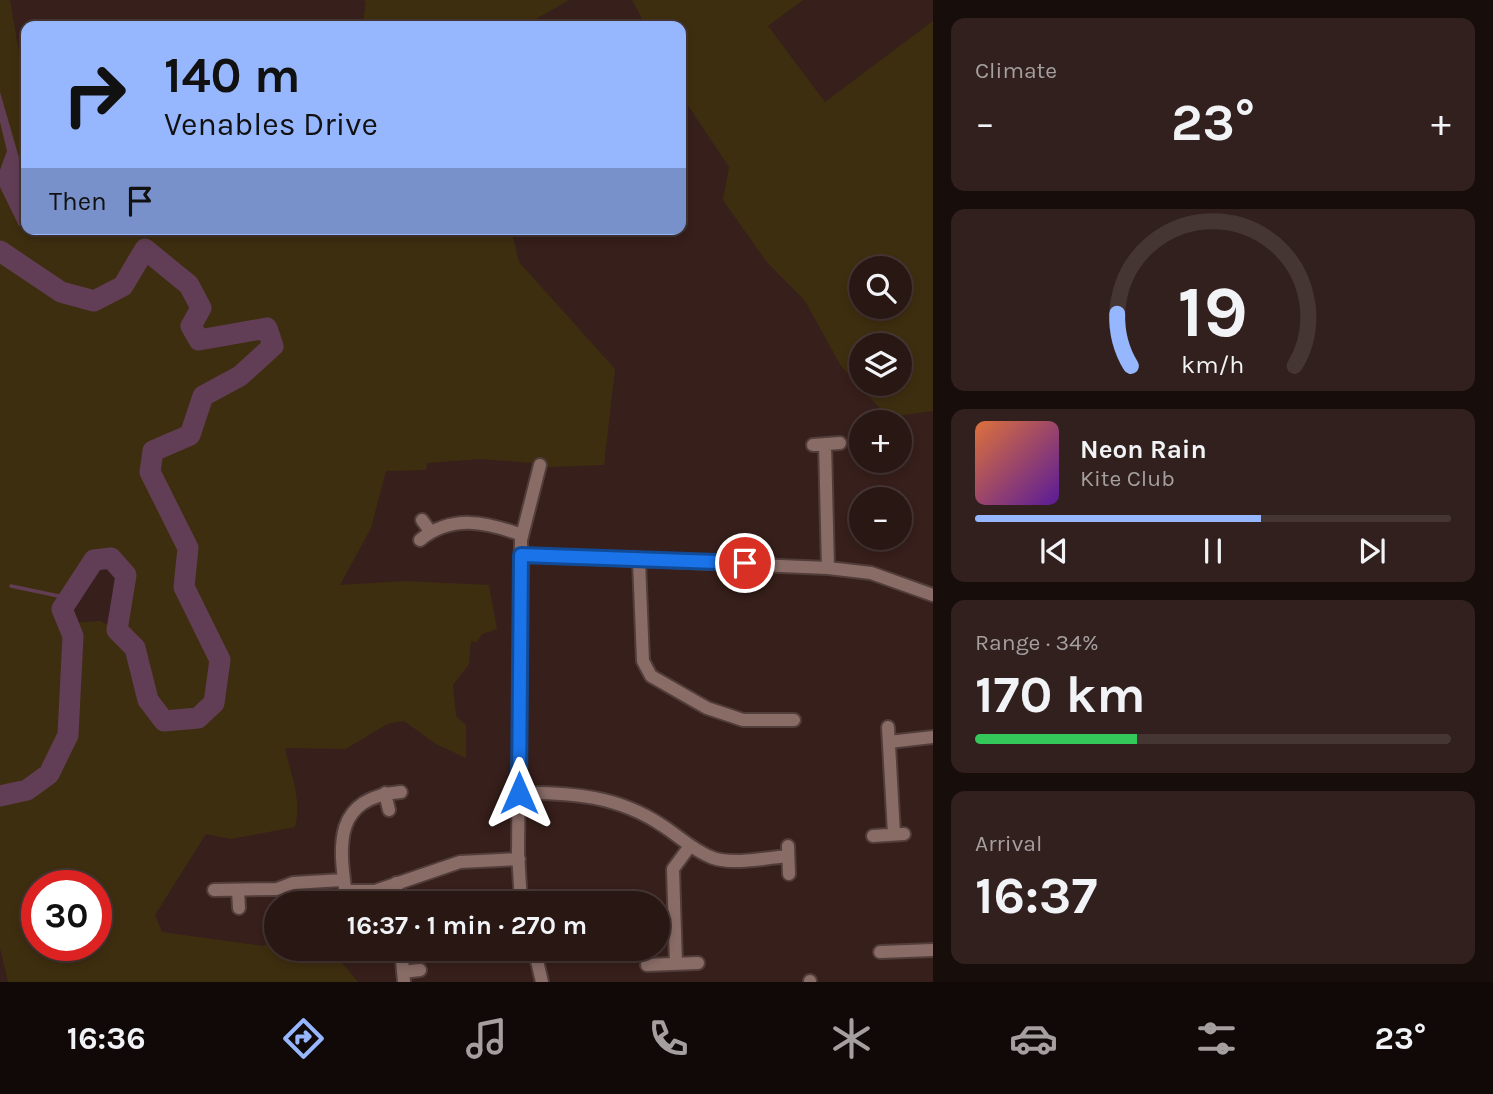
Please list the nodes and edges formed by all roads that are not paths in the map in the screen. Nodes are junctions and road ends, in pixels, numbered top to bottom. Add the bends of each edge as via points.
1 (839, 443) dead end
2 (540, 465) dead end
3 (422, 520) dead end
4 (522, 535) junction
5 (521, 555) junction
6 (639, 561) junction
7 (828, 568) junction
8 (933, 595) edge
9 (794, 720) dead end
10 (888, 727) dead end
11 (933, 737) edge
12 (889, 742) junction
13 (401, 792) dead end
14 (385, 793) junction
15 (519, 793) junction
16 (389, 810) dead end
17 (873, 836) dead end
18 (690, 846) junction
19 (519, 859) junction
20 (789, 874) dead end
21 (396, 883) junction
22 (214, 890) dead end
23 (238, 890) junction
24 (345, 891) edge
25 (375, 891) edge
26 (397, 891) edge
27 (520, 891) edge
28 (239, 908) dead end
29 (933, 950) edge
30 (880, 952) dead end
31 (537, 961) edge
32 (698, 963) dead end
33 (676, 964) junction
34 (647, 965) dead end
35 (420, 970) dead end
36 (403, 977) edge
37 (542, 982) edge

1 - 7 street via 819,444
2 - 4 street
3 - 4 street via 425,535 468,521
4 - 5 street
5 - 6 street
5 - 15 street
6 - 7 street
6 - 9 street via 643,661 651,676 708,708 743,720
7 - 8 street via 871,573
10 - 12 street
11 - 12 street
12 - 17 street via 899,834
13 - 14 street
14 - 16 street
14 - 24 street via 354,809 346,822 341,842
15 - 18 street via 611,800 663,825
15 - 19 street
18 - 20 street via 716,859 788,851
18 - 33 street via 673,869
19 - 21 street via 460,862
19 - 27 street
21 - 25 street
21 - 26 street
22 - 23 street
23 - 24 street via 277,889 293,883
23 - 28 street
29 - 30 street
31 - 37 street
32 - 33 street
33 - 34 street
35 - 36 street

